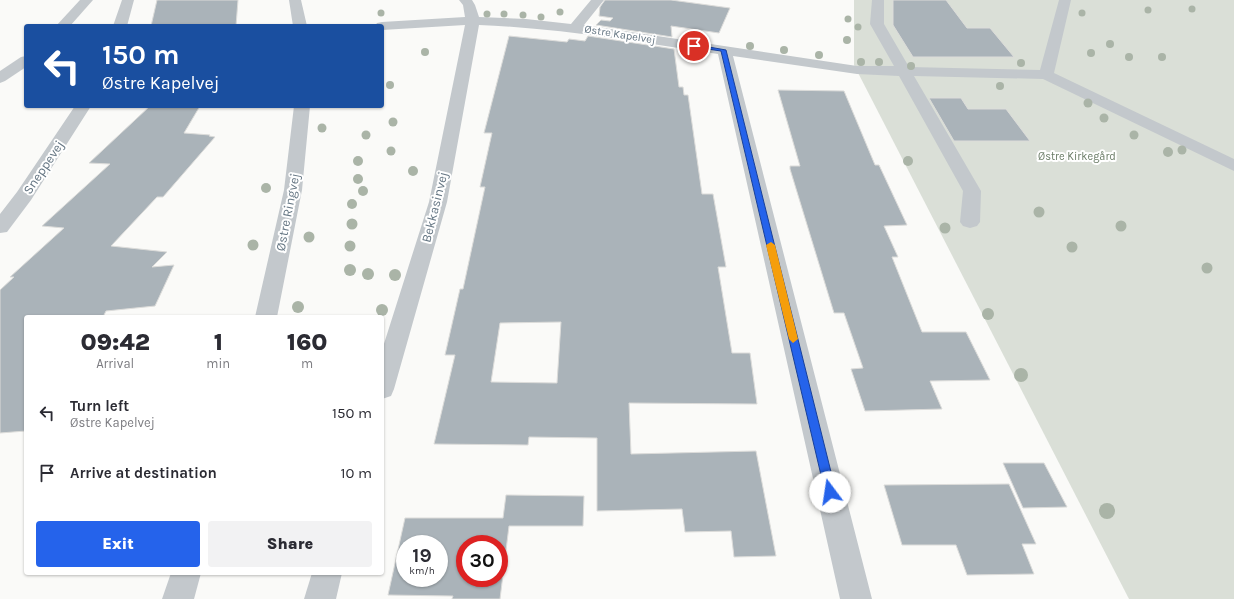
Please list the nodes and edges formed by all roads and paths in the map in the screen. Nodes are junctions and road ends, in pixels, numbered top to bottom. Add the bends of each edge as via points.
1 (87, 0) edge
2 (128, 0) edge
3 (295, 0) edge
4 (465, 0) edge
5 (598, 0) edge
6 (878, 0) edge
7 (1065, 0) edge
8 (473, 21) junction
9 (65, 24) edge
10 (121, 24) edge
11 (300, 24) edge
12 (384, 26) edge
13 (575, 28) junction
14 (724, 50) junction
15 (24, 61) edge
16 (904, 73) junction
17 (1046, 75) junction
18 (0, 78) edge
19 (82, 108) edge
20 (302, 108) edge
21 (1234, 166) edge
22 (970, 222) dead end
23 (0, 227) edge
24 (266, 315) edge
25 (384, 382) edge
26 (185, 575) edge
27 (326, 575) edge
28 (178, 599) edge
29 (320, 599) edge
30 (856, 599) edge

1 - 9 street
2 - 10 street
3 - 11 street
4 - 8 street
5 - 13 street
6 - 16 street via 877,24
7 - 17 street
8 - 12 street, Østre Kapelvej
8 - 13 street, Østre Kapelvej
8 - 25 street, Bekkasinvej via 438,202
13 - 14 street, Østre Kapelvej
14 - 16 street, Østre Kapelvej via 857,70
14 - 30 street
15 - 18 street
16 - 17 street, Østre Kapelvej
16 - 22 street via 972,191
17 - 21 street
19 - 23 street, Sneppevej via 24,196
20 - 24 street, Østre Ringvej via 293,190
26 - 28 street
27 - 29 street

